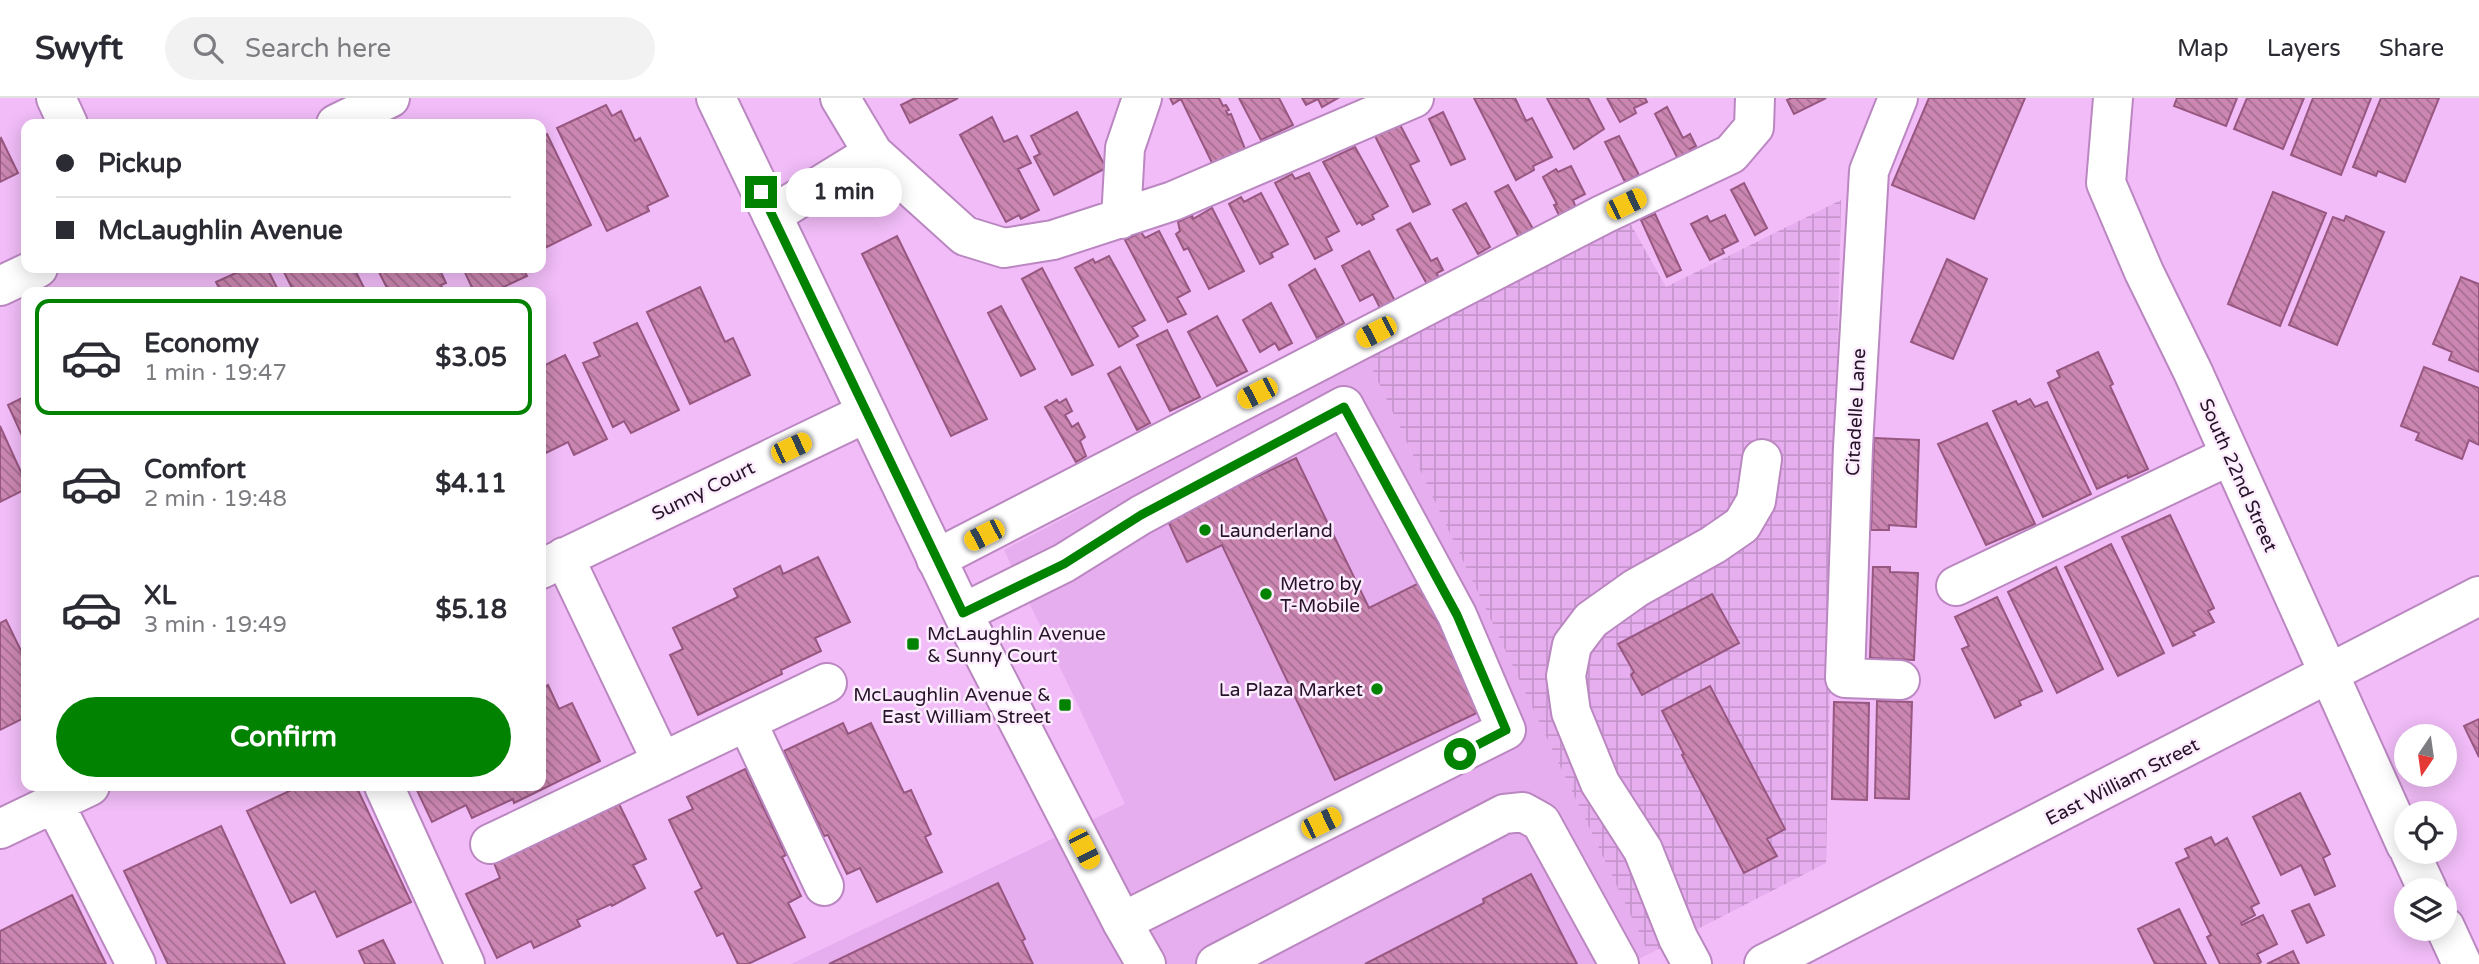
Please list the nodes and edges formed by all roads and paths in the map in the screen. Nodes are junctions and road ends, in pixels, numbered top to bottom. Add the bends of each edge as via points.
1 (56, 98) edge
2 (390, 98) edge
3 (716, 98) edge
4 (840, 98) edge
5 (1142, 98) edge
6 (1414, 98) edge
7 (1755, 98) edge
8 (1898, 98) edge
9 (2113, 98) edge
10 (66, 119) edge
11 (346, 119) edge
12 (873, 153) junction
13 (772, 215) junction
14 (1121, 219) junction
15 (27, 273) edge
16 (0, 286) edge
17 (866, 413) junction
18 (2229, 456) junction
19 (1762, 459) dead end
20 (936, 559) junction
21 (552, 563) edge
22 (1956, 586) dead end
23 (2479, 596) edge
24 (963, 613) junction
25 (2329, 673) junction
26 (1900, 680) dead end
27 (827, 683) dead end
28 (747, 722) junction
29 (662, 762) junction
30 (79, 791) edge
31 (386, 791) edge
32 (54, 803) junction
33 (2394, 819) edge
34 (0, 829) edge
35 (490, 844) dead end
36 (824, 886) dead end
37 (1122, 922) junction
38 (2451, 941) edge
39 (1785, 959) edge
40 (136, 964) edge
41 (465, 964) edge
42 (1146, 964) edge
43 (1216, 964) edge
44 (1619, 964) edge
45 (1692, 964) edge
46 (2462, 964) edge

1 - 10 street
2 - 11 street
3 - 13 street
4 - 12 street
5 - 14 street via 1125,148
6 - 14 street
7 - 20 street via 1754,127 1731,154 1604,214
8 - 26 street, Citadelle Lane via 1869,172 1845,678
9 - 18 street, South 22nd Street via 2106,183
12 - 13 street
12 - 14 street via 964,236 1004,248 1053,240
13 - 17 street
15 - 16 street
17 - 20 street
17 - 21 street, Sunny Court
18 - 22 street
18 - 25 street, South 22nd Street
19 - 45 street via 1756,501 1742,525 1636,587 1591,620 1572,645 1566,676 1571,712 1600,783 1643,850
20 - 24 street
21 - 29 street
23 - 25 street, East William Street
24 - 37 street
24 - 37 street via 1064,564 1141,515 1344,407 1457,615 1506,730
25 - 33 street, South 22nd Street
25 - 39 street, East William Street
27 - 28 street
28 - 29 street
28 - 36 street
29 - 35 street
30 - 32 street
31 - 41 street
32 - 34 street
32 - 40 street
37 - 42 street
38 - 46 street
43 - 44 street via 1504,814 1523,812 1541,822

